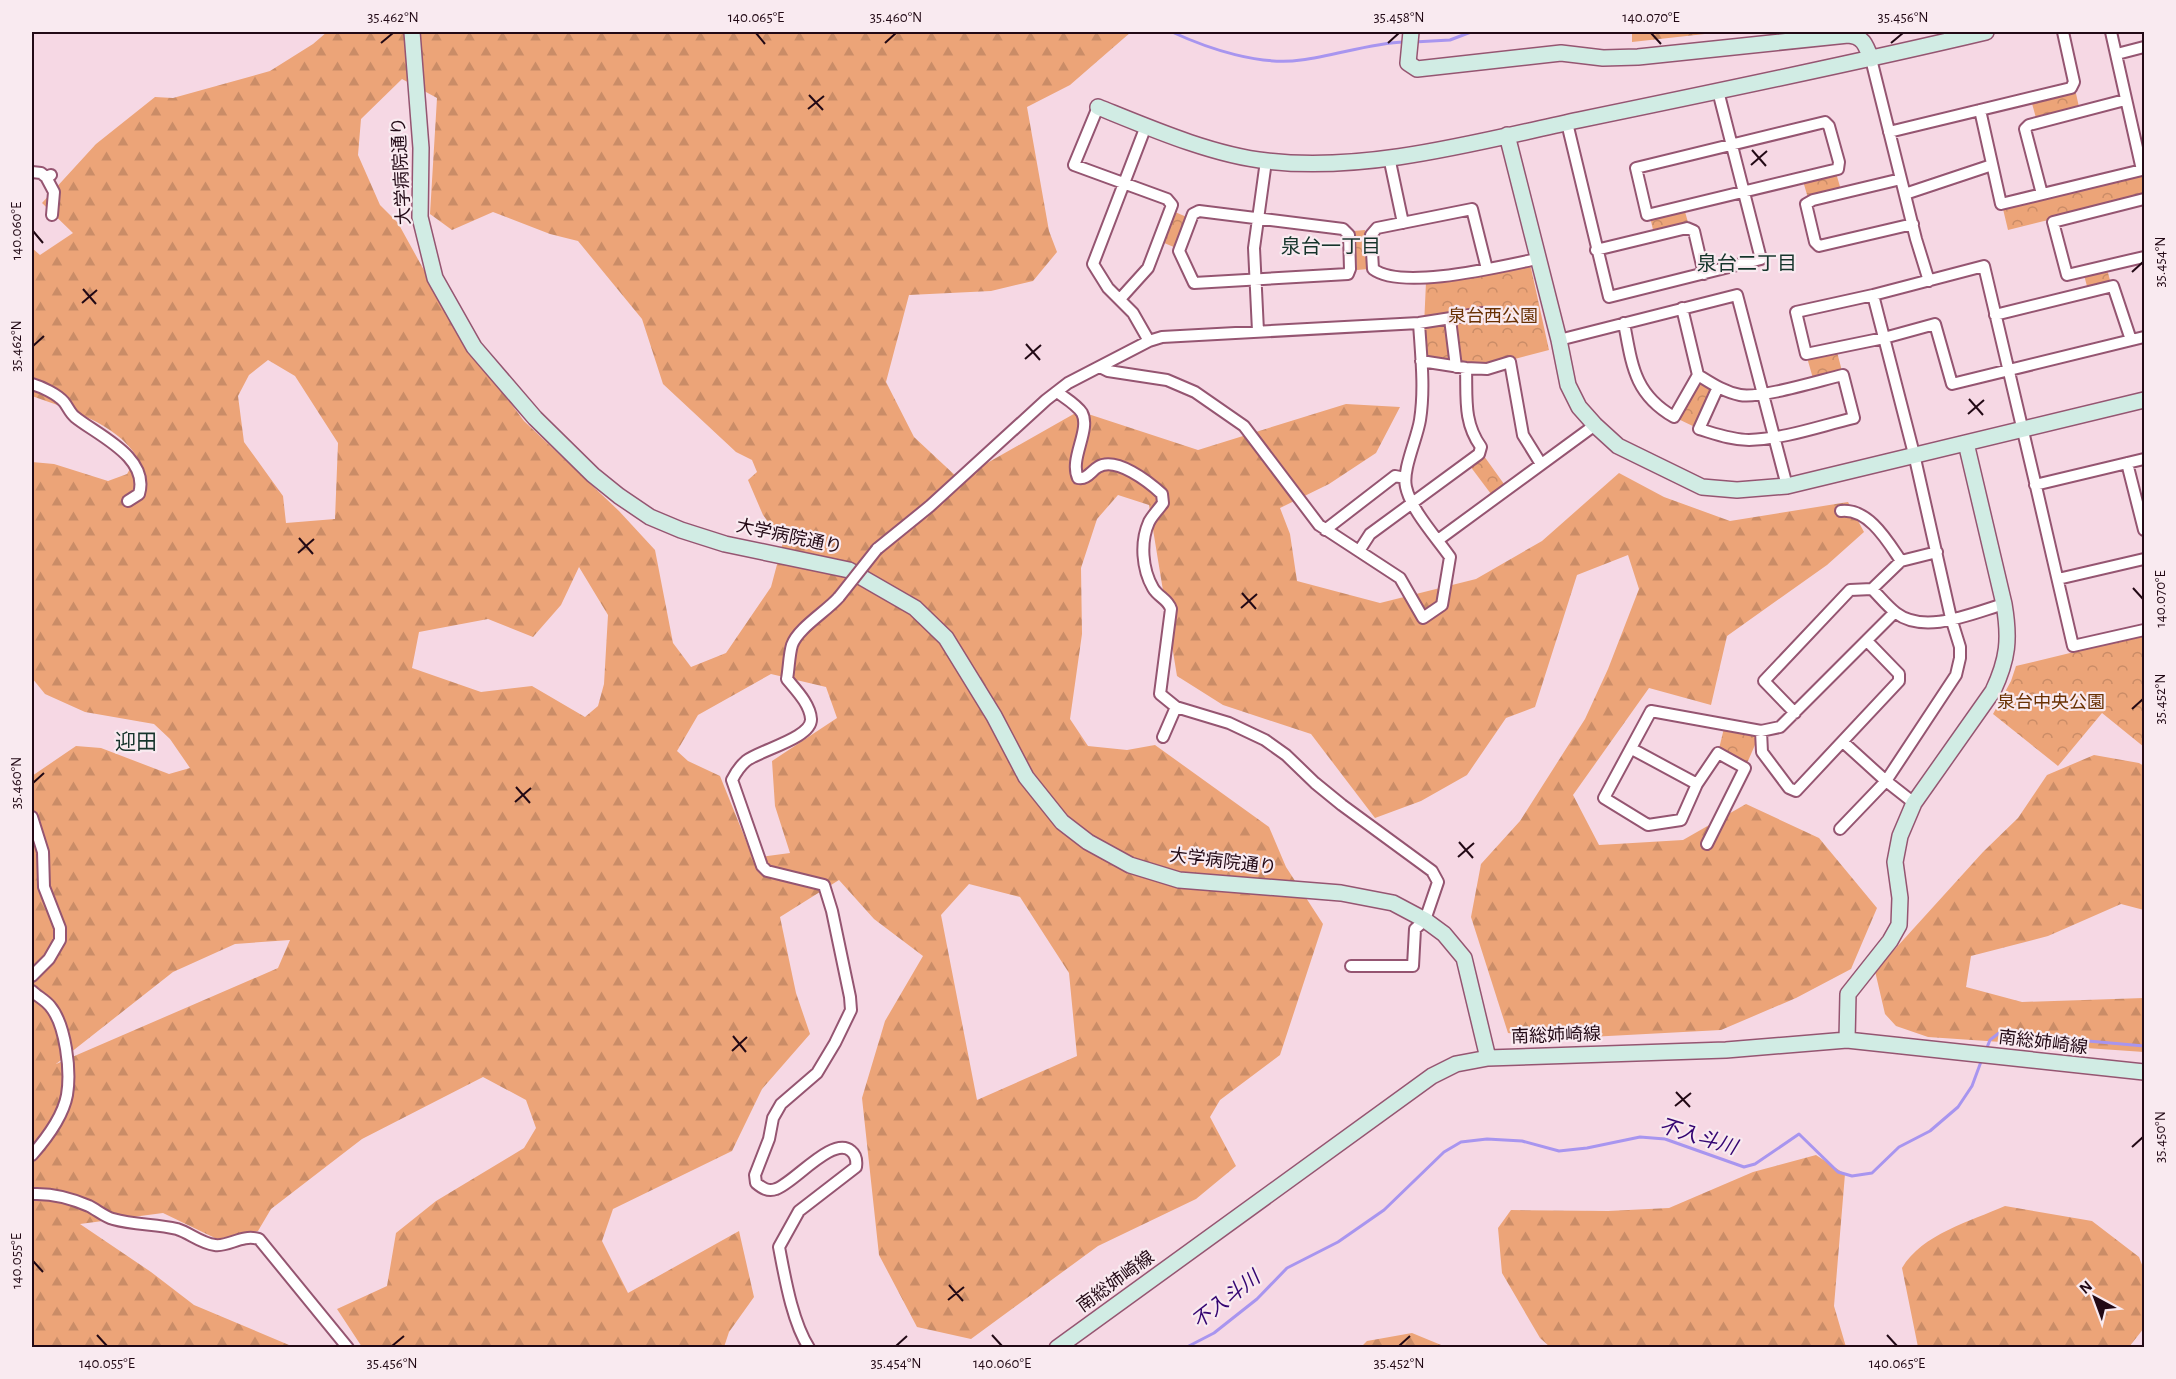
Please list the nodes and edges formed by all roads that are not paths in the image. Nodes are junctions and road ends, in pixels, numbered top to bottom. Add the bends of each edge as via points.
1 (412, 32) edge
2 (1411, 32) edge
3 (1986, 32) edge
4 (2063, 32) edge
5 (2111, 32) edge
6 (2145, 47) edge
7 (2117, 54) junction
8 (1871, 59) junction
9 (1718, 91) junction
10 (2125, 100) junction
11 (1098, 107) joint
12 (1980, 110) junction
13 (1567, 123) junction
14 (1146, 126) junction
15 (1890, 132) junction
16 (1507, 135) junction
17 (1731, 144) junction
18 (1389, 157) junction
19 (1266, 161) junction
20 (1992, 165) junction
21 (32, 172) edge
22 (1901, 179) junction
23 (1124, 184) junction
24 (1744, 192) junction
25 (1905, 194) junction
26 (2042, 194) junction
27 (2145, 199) edge
28 (52, 215) dead end
29 (1257, 219) junction
30 (1403, 223) junction
31 (1913, 224) junction
32 (1596, 250) junction
33 (2145, 257) edge
34 (1537, 259) junction
35 (1487, 269) junction
36 (1704, 274) junction
37 (1255, 280) junction
38 (1929, 281) junction
39 (1873, 295) junction
40 (1120, 299) junction
41 (1683, 309) junction
42 (1484, 313) dead end
43 (1995, 315) junction
44 (1450, 319) junction
45 (1419, 323) junction
46 (1624, 324) junction
47 (1258, 331) junction
48 (2145, 337) edge
49 (1884, 338) junction
50 (1559, 340) junction
51 (2131, 340) junction
52 (1149, 341) junction
53 (1421, 361) junction
54 (1100, 367) junction
55 (1461, 367) junction
56 (2008, 370) junction
57 (1698, 375) junction
58 (32, 384) edge
59 (1718, 387) junction
60 (1057, 392) junction
61 (1762, 394) junction
62 (2145, 400) edge
63 (1595, 425) junction
64 (2022, 429) junction
65 (1774, 437) junction
66 (1966, 443) junction
67 (1914, 454) junction
68 (2145, 459) edge
69 (2127, 463) junction
70 (1541, 464) junction
71 (1405, 478) junction
72 (2036, 485) junction
73 (1787, 486) junction
74 (128, 501) dead end
75 (1412, 503) junction
76 (1841, 511) dead end
77 (1325, 530) junction
78 (2145, 531) edge
79 (1438, 540) junction
80 (1359, 551) junction
81 (1937, 552) junction
82 (2145, 559) edge
83 (1901, 561) junction
84 (2058, 579) junction
85 (1872, 589) junction
86 (2004, 604) junction
87 (1895, 612) junction
88 (1951, 618) junction
89 (2145, 630) edge
90 (1867, 641) junction
91 (1176, 707) junction
92 (1795, 714) junction
93 (1761, 731) junction
94 (1163, 737) dead end
95 (1843, 742) junction
96 (1632, 749) junction
97 (1886, 782) junction
98 (1697, 784) junction
99 (1914, 803) junction
100 (32, 817) edge
101 (1840, 829) dead end
102 (1707, 844) dead end
103 (1425, 920) junction
104 (1351, 966) dead end
105 (32, 976) edge
106 (32, 991) edge
107 (1847, 1040) junction
108 (1488, 1058) junction
109 (2145, 1072) edge
110 (32, 1155) edge
111 (32, 1194) edge
112 (348, 1347) edge
113 (809, 1347) edge
114 (1057, 1347) edge

1 - 103 street, 大学病院通り via 421,148 420,217 435,278 474,347 535,418 593,475 650,517 681,530 724,544 849,570 915,608 946,638 1026,777 1062,822 1088,842 1130,865 1179,880 1341,892 1393,903
2 - 8 street via 1408,63 1417,69 1561,53 1638,57 1848,35 1863,40
3 - 8 street
4 - 12 street via 2074,82 2071,88
5 - 7 street
6 - 7 street
7 - 10 street
8 - 9 street
8 - 15 street
9 - 13 street
9 - 17 street
10 - 26 street via 2025,129
10 - 26 street via 2142,170
11 - 14 street
11 - 23 street via 1074,165
12 - 15 street
12 - 20 street
13 - 16 street
13 - 32 street
14 - 19 street via 1211,149
14 - 23 street
15 - 22 street
16 - 18 street
16 - 34 street
17 - 24 street
17 - 24 street via 1825,122 1839,162 1838,170
17 - 24 street via 1636,168 1647,215
18 - 19 street via 1348,162
18 - 30 street
19 - 29 street
20 - 25 street
20 - 26 street via 2001,204
21 - 28 street via 49,176 54,192
22 - 25 street
22 - 31 street via 1806,204 1815,242 1819,246
23 - 40 street via 1093,264
23 - 40 street via 1167,199 1172,205 1148,268
24 - 36 street via 1761,259
25 - 31 street
27 - 33 street via 2053,222 2067,275
29 - 37 street
29 - 37 street via 1199,211 1192,214 1179,251 1194,283
29 - 37 street via 1343,229 1349,235 1350,269 1348,274
30 - 35 street via 1472,210
30 - 35 street via 1377,228 1371,235 1373,269 1380,274 1420,278
31 - 38 street
32 - 36 street via 1687,228 1694,231
32 - 36 street via 1609,297
34 - 35 street
34 - 50 street
37 - 47 street
38 - 39 street
38 - 43 street via 1984,266
39 - 49 street
39 - 49 street via 1796,312 1806,354
40 - 52 street
41 - 46 street
41 - 57 street
41 - 61 street via 1737,295
42 - 44 street
43 - 51 street via 2113,286
43 - 56 street
44 - 45 street
44 - 55 street
45 - 47 street
45 - 53 street
46 - 50 street
46 - 57 street via 1639,384 1665,412 1674,417
47 - 52 street
48 - 51 street
49 - 56 street via 1935,324 1952,384
49 - 67 street
50 - 63 street via 1568,385 1579,407
51 - 56 street
52 - 54 street
53 - 55 street
53 - 71 street via 1420,420
54 - 60 street
54 - 77 street via 1167,380 1195,392 1236,420 1248,430
55 - 70 street via 1487,369 1510,362 1523,435
55 - 75 street via 1468,421 1481,447 1479,453
56 - 64 street
57 - 59 street
58 - 74 street via 62,400 72,414 134,463 140,489
59 - 61 street via 1743,396
59 - 65 street via 1700,429 1748,440
60 - 91 street via 1078,409 1084,420 1075,469 1078,478 1085,478 1102,465 1114,465 1131,471 1162,494 1163,503 1146,531 1144,564 1152,587 1170,604 1160,694
60 - 113 street, bridge via 877,549 829,609 802,630 792,644 787,679 808,710 808,729 755,755 736,771 732,780 762,866 767,871 824,885 850,997 850,1010 817,1072 781,1104 773,1118 755,1175 756,1183 764,1189 777,1189 833,1149 847,1148 857,1159 856,1167 799,1211 779,1247 793,1307
61 - 65 street
61 - 65 street via 1843,375 1854,418
62 - 64 street
63 - 70 street
63 - 73 street via 1618,446 1702,487 1737,490
64 - 66 street
64 - 72 street
65 - 73 street
66 - 67 street
66 - 86 street
67 - 73 street
67 - 81 street
68 - 69 street
69 - 72 street
69 - 78 street
70 - 79 street
71 - 75 street
71 - 77 street via 1395,476
72 - 84 street
75 - 79 street
75 - 80 street via 1370,534
76 - 83 street via 1857,512 1873,525
77 - 80 street
79 - 80 street via 1450,557 1442,604 1423,618 1400,578
81 - 83 street
81 - 88 street
82 - 84 street
83 - 85 street
84 - 89 street via 2073,646
85 - 87 street
85 - 92 street via 1850,590 1764,681
86 - 88 street
86 - 99 street via 2009,630 2002,671 1987,699
87 - 88 street via 1915,622
87 - 90 street
88 - 97 street via 1960,647 1956,675
90 - 92 street
90 - 95 street via 1899,674 1899,681
91 - 94 street
91 - 103 street via 1229,723 1265,740 1342,805 1432,871 1438,882
92 - 93 street via 1780,727
93 - 95 street via 1762,752 1789,788 1796,791
93 - 96 street via 1651,711
95 - 97 street
96 - 98 street
96 - 98 street via 1604,798 1648,825 1681,820
97 - 99 street
97 - 101 street
98 - 102 street via 1718,753 1745,768
99 - 107 street via 1900,836 1895,862 1899,925 1848,994
100 - 105 street via 43,852 44,887 60,927 60,940
103 - 104 street via 1415,929 1413,966
103 - 108 street, 大学病院通り via 1444,934 1464,958
106 - 110 street via 50,1006 61,1024 67,1055 67,1095 60,1115
107 - 108 street, 南総姉崎線 via 1726,1050
107 - 109 street, 南総姉崎線
108 - 114 street, 南総姉崎線 via 1456,1064 1432,1076
111 - 112 street via 68,1198 111,1219 180,1230 217,1246 241,1238 259,1239

